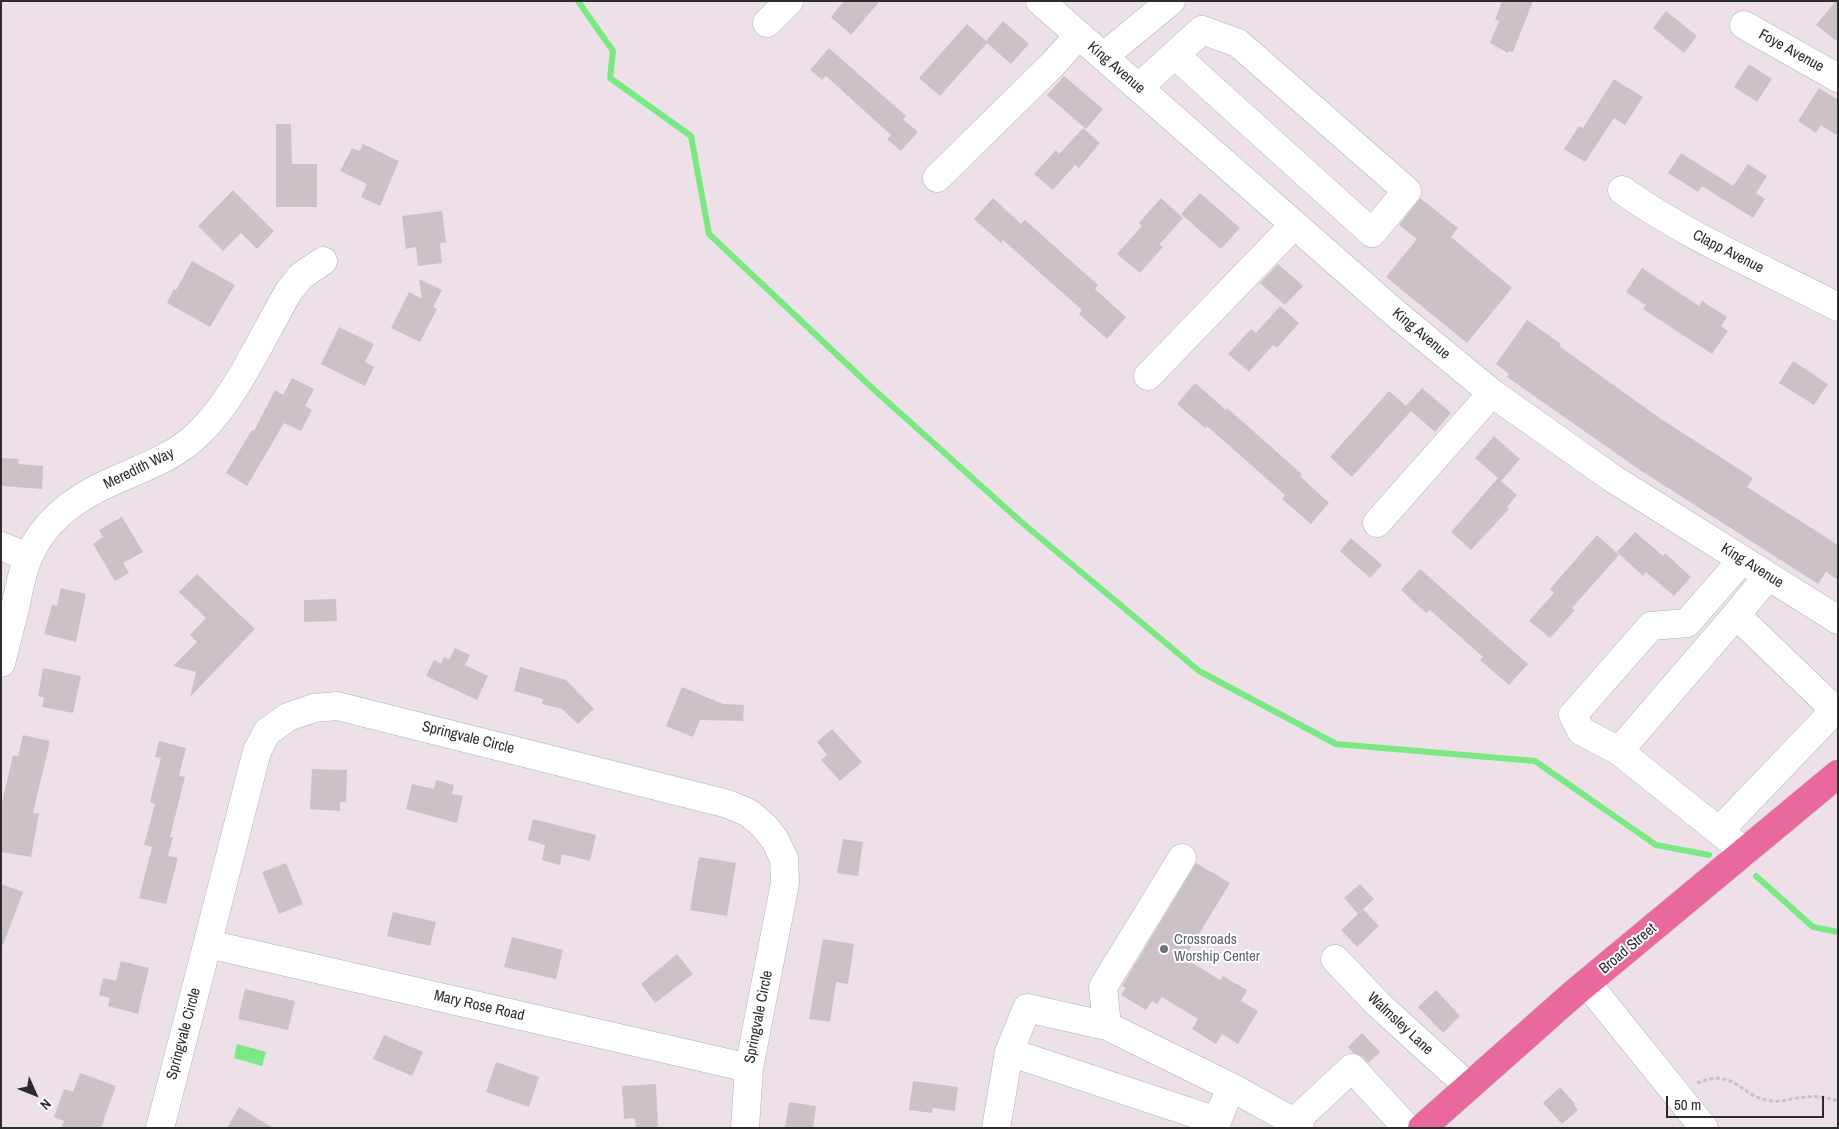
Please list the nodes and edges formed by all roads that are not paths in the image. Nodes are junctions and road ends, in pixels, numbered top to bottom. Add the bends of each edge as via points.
1 (789, 1) edge
2 (1040, 1) edge
3 (1171, 1) edge
4 (767, 23) dead end
5 (1744, 25) dead end
6 (1079, 35) junction
7 (1174, 54) junction
8 (1104, 56) junction
9 (1838, 78) edge
10 (1139, 87) junction
11 (937, 178) dead end
12 (1622, 190) dead end
13 (1294, 225) junction
14 (323, 261) dead end
15 (1838, 307) edge
16 (1148, 376) dead end
17 (1492, 393) junction
18 (1377, 523) dead end
19 (1, 546) edge
20 (28, 557) junction
21 (1742, 560) junction
22 (1768, 576) junction
23 (1736, 615) junction
24 (1838, 620) edge
25 (1, 663) edge
26 (1619, 751) junction
27 (1838, 774) edge
28 (1718, 831) junction
29 (1745, 852) junction
30 (1182, 858) dead end
31 (208, 944) junction
32 (1335, 959) dead end
33 (1587, 982) junction
34 (1107, 1026) junction
35 (1009, 1052) junction
36 (749, 1068) junction
37 (1468, 1086) junction
38 (1231, 1087) junction
39 (998, 1120) edge
40 (1297, 1125) edge
41 (160, 1128) edge
42 (745, 1128) edge
43 (1407, 1128) edge
44 (1422, 1128) edge
45 (1704, 1128) edge

1 - 4 street
2 - 6 street, King Avenue
3 - 8 street
5 - 9 street, Foye Avenue
6 - 8 street, King Avenue
6 - 11 street
7 - 7 street via 1202,30 1238,43 1407,191 1372,233
7 - 10 street
8 - 10 street, King Avenue
10 - 13 street, King Avenue
12 - 15 street, Clapp Avenue via 1665,219 1733,256
13 - 16 street
13 - 17 street, King Avenue
14 - 20 street, Meredith Way via 301,276 289,291 232,390 198,434 165,459 109,483 72,504 54,518
17 - 18 street
17 - 21 street, King Avenue via 1612,478
19 - 20 street
20 - 25 street, Meredith Way
21 - 22 street, King Avenue
21 - 26 street via 1686,623 1651,626 1573,715 1581,731
22 - 23 street
22 - 24 street, King Avenue
23 - 26 street
23 - 28 street via 1835,710
26 - 28 street
27 - 29 main road, Broad Street
28 - 29 street
29 - 33 main road, Broad Street
30 - 34 street via 1102,987
31 - 36 street, Mary Rose Road
31 - 36 street, Springvale Circle via 257,751 267,732 288,717 314,708 336,706 728,804 749,813 764,826 784,859 785,883
31 - 41 street, Springvale Circle
32 - 37 street, Walmsley Lane
33 - 37 main road, Broad Street
33 - 45 street
34 - 35 street via 1027,1008
34 - 38 street
35 - 38 street via 1217,1121
35 - 39 street
36 - 42 street, Springvale Circle
37 - 44 main road, Broad Street
38 - 40 street
40 - 43 street via 1352,1068

